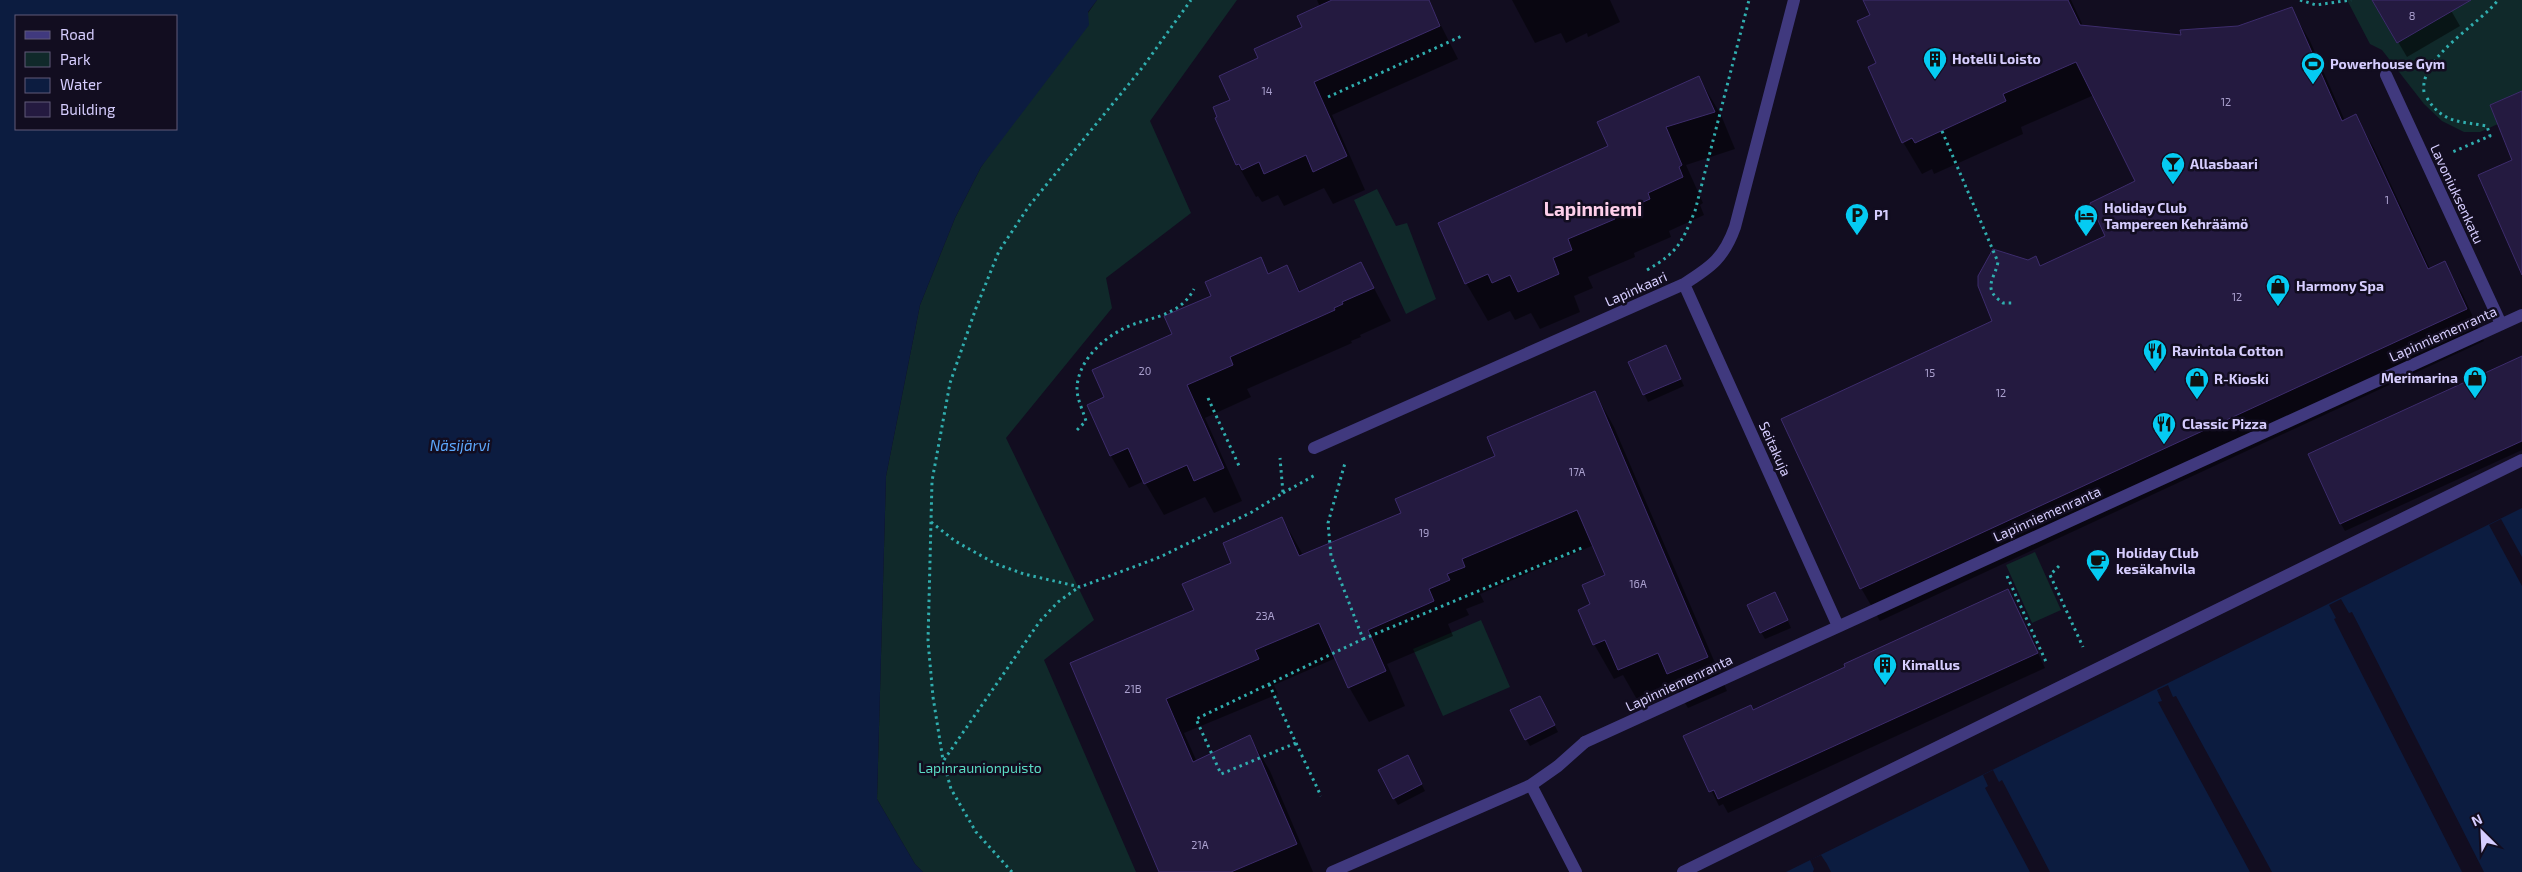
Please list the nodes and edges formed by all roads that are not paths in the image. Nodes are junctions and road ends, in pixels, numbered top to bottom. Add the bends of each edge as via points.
1 (1794, 0) edge
2 (2386, 75) dead end
3 (1684, 284) junction
4 (2522, 315) edge
5 (2501, 324) junction
6 (1314, 448) dead end
7 (2522, 460) edge
8 (1838, 626) junction
9 (1531, 785) junction
10 (1332, 872) edge
11 (1576, 872) edge
12 (1683, 872) edge

1 - 3 street, Lapinkaari via 1758,145 1729,244 1720,258
2 - 5 street, Lavoniuksenkatu
3 - 6 street, Lapinkaari
3 - 8 street, Seitakuja
4 - 5 street, Lapinniemenranta
5 - 8 street, Lapinniemenranta
7 - 12 street
8 - 9 street, Lapinniemenranta via 1586,742
9 - 10 street, Lapinniemenranta
9 - 11 street

